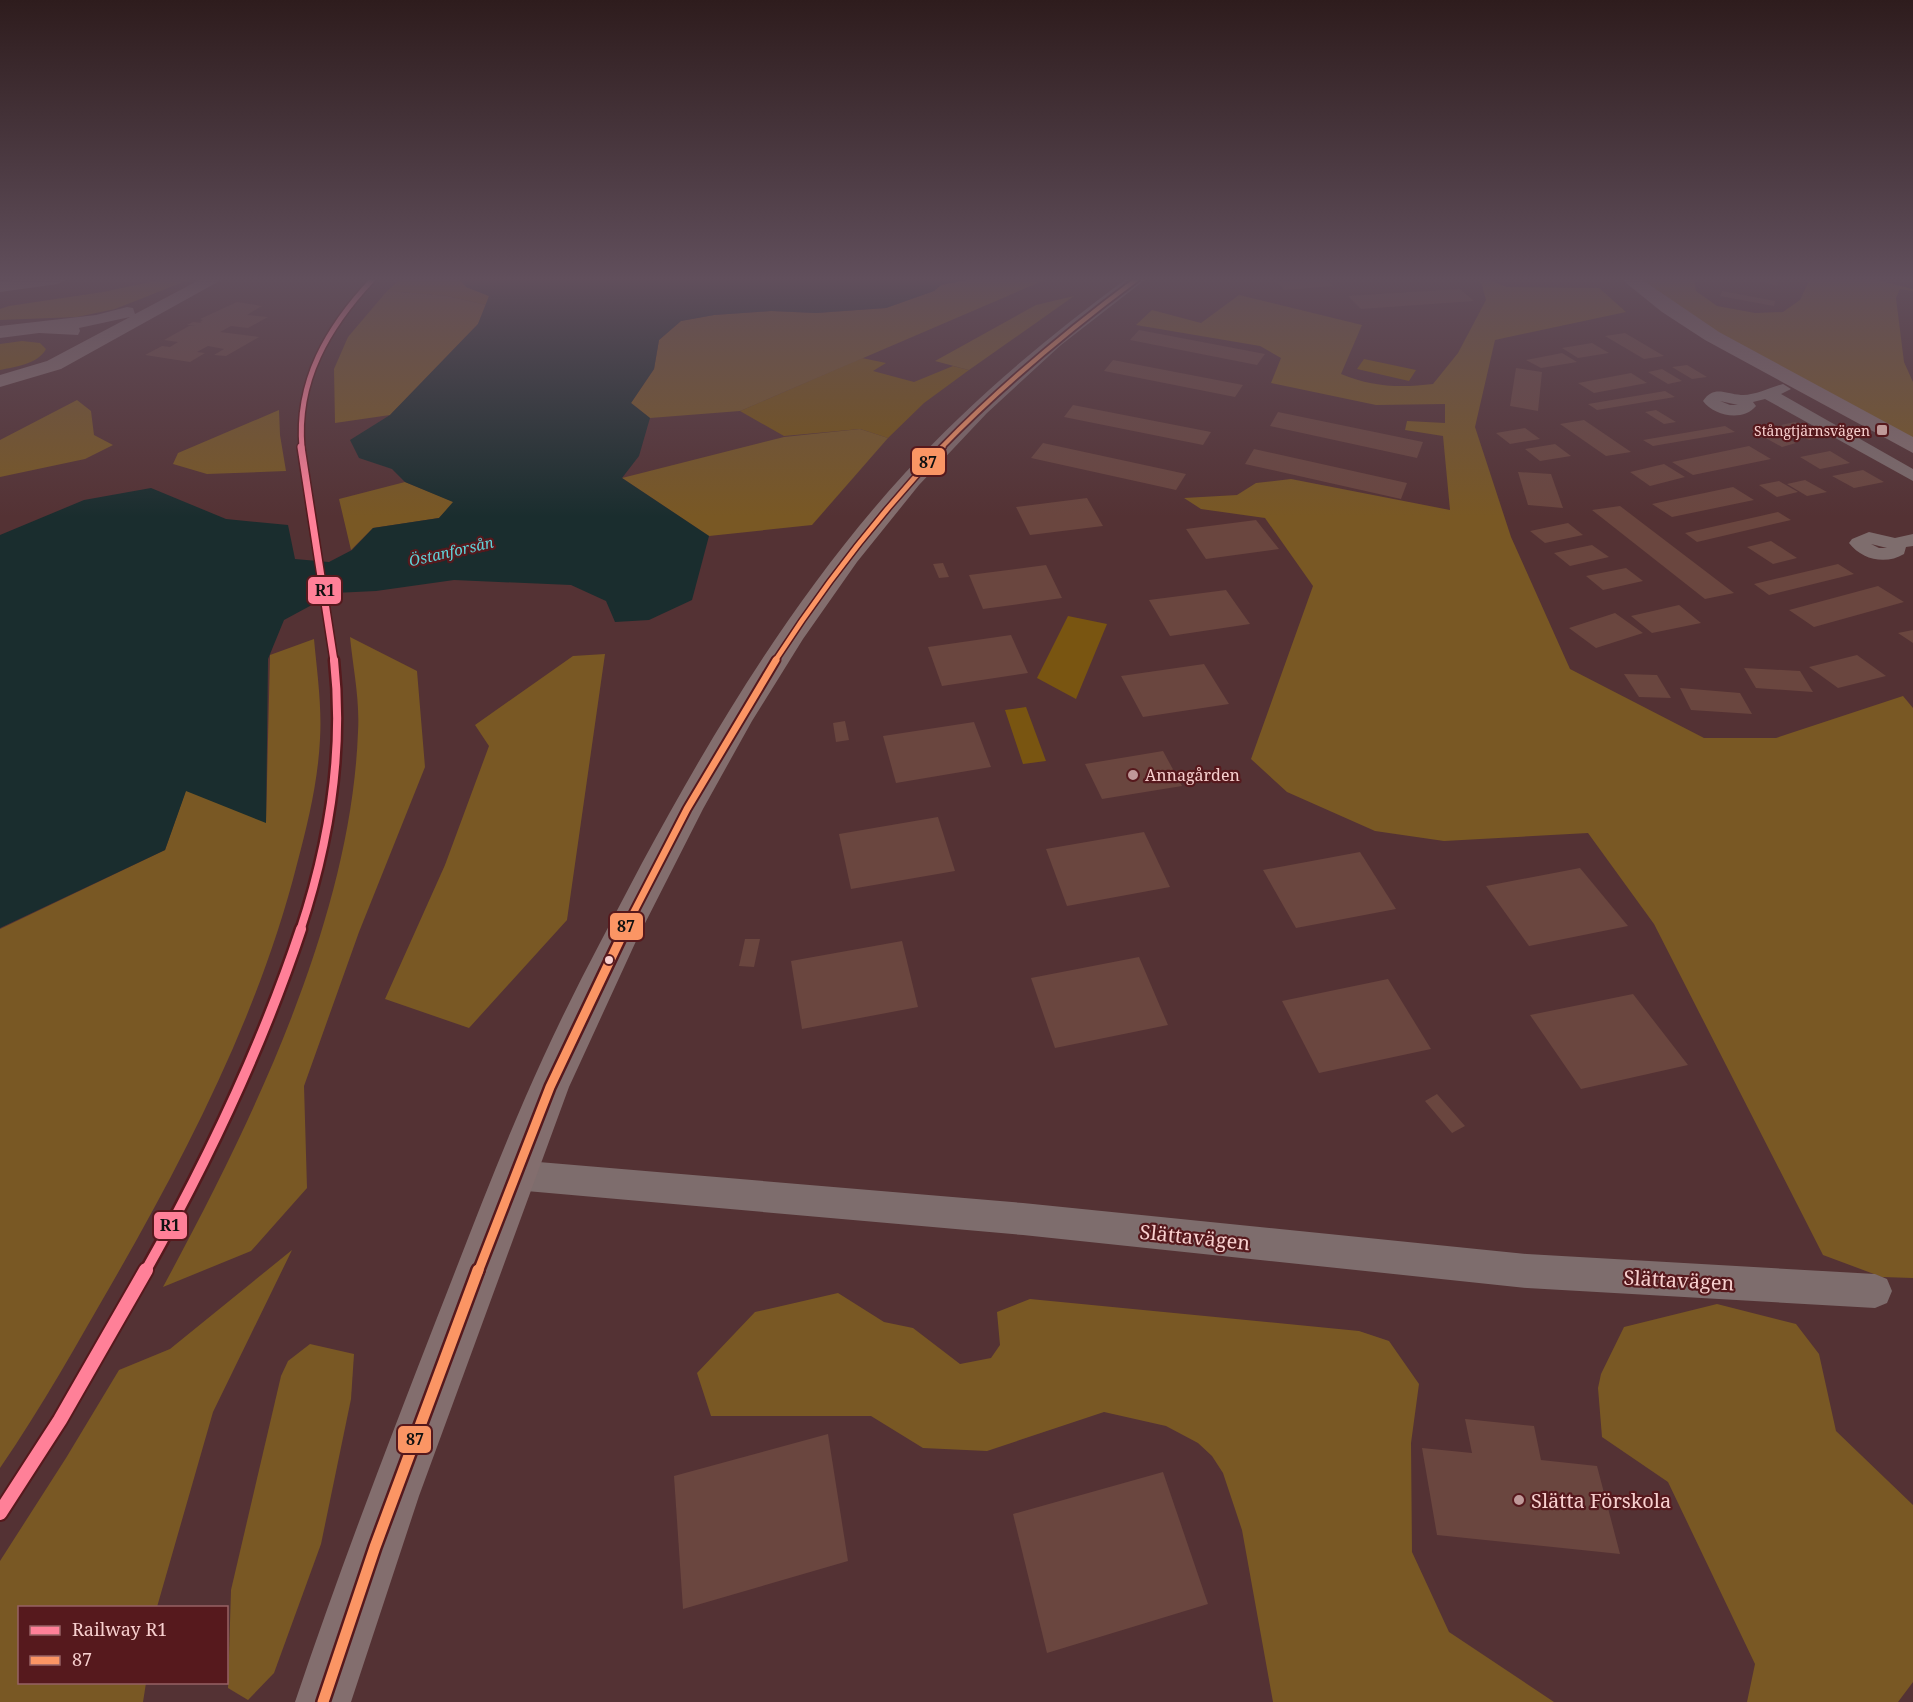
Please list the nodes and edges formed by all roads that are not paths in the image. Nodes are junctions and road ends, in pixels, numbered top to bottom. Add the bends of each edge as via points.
1 (65, 358) edge
2 (1032, 358) edge
3 (1753, 358) edge
4 (3, 380) edge
5 (1801, 385) junction
6 (1767, 393) junction
7 (1742, 400) dead end
8 (1913, 446) edge
9 (1913, 476) edge
10 (515, 1175) junction
11 (1875, 1291) dead end
12 (323, 1702) edge

1 - 4 highway via 45,369
2 - 10 street via 976,410 894,498 771,666 695,790 578,1024
3 - 5 street
5 - 6 street
5 - 8 street
6 - 7 street
6 - 9 street
10 - 11 street, Slättavägen via 1023,1219 1527,1271
10 - 12 street via 383,1520

